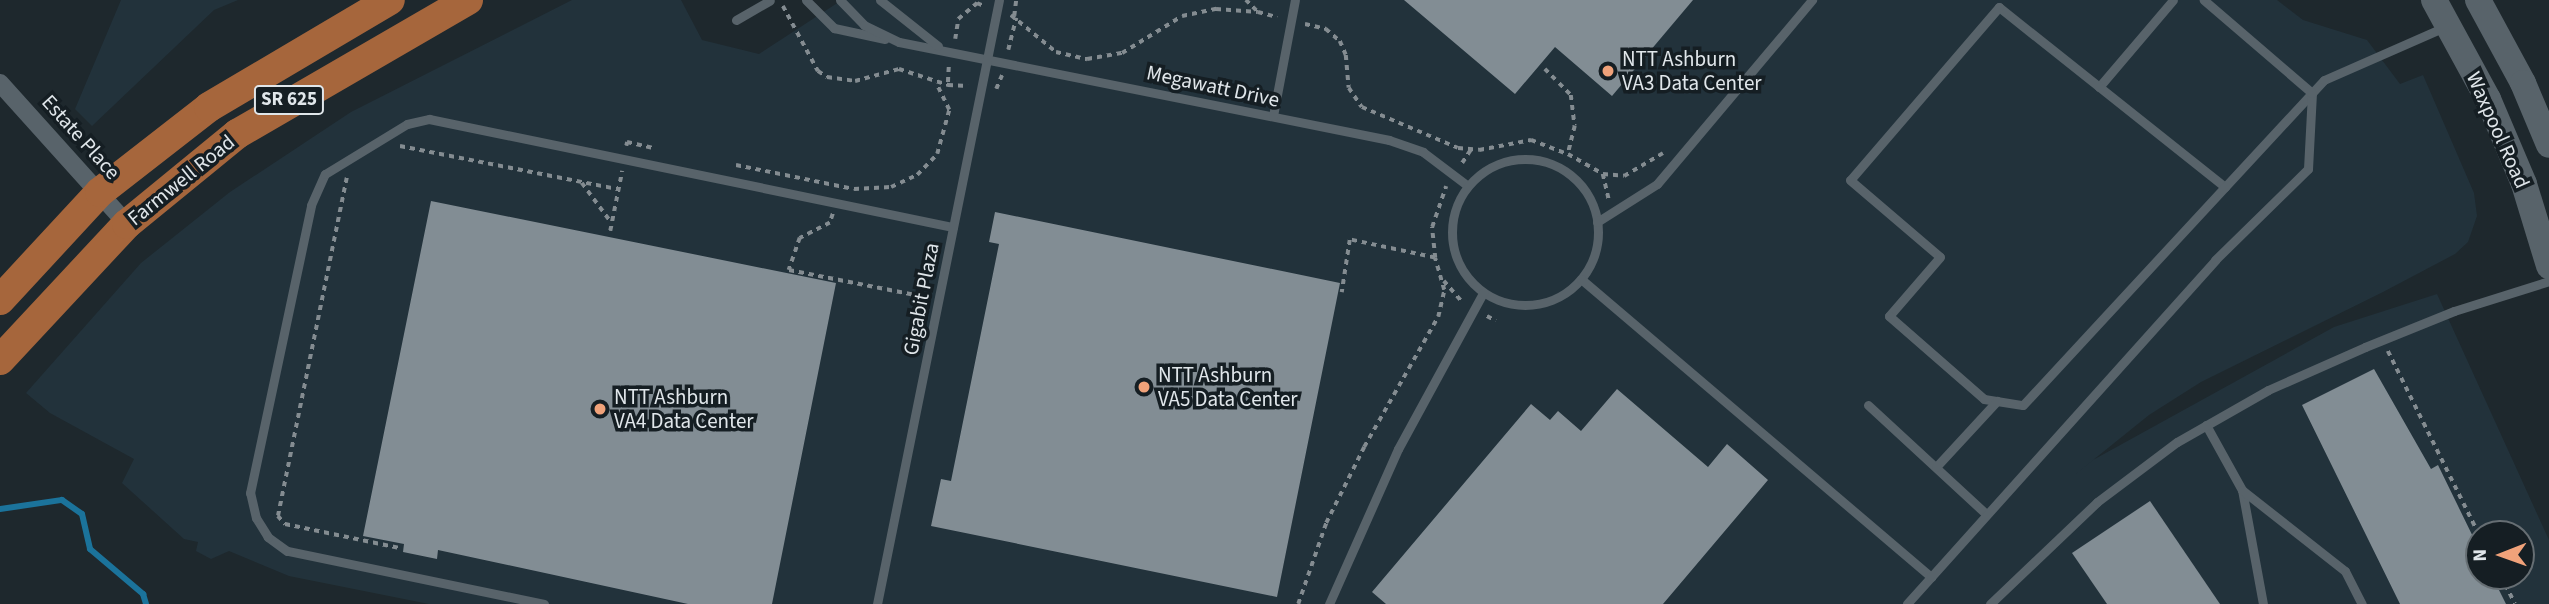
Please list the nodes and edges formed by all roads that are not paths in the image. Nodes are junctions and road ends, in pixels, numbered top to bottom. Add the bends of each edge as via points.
1 (390, 0) edge
2 (468, 0) edge
3 (770, 0) edge
4 (806, 0) edge
5 (841, 0) edge
6 (880, 0) edge
7 (1295, 0) edge
8 (1812, 0) edge
9 (2173, 0) edge
10 (2204, 0) edge
11 (2434, 0) edge
12 (2478, 0) edge
13 (998, 5) edge
14 (736, 20) dead end
15 (2449, 25) junction
16 (899, 42) junction
17 (939, 47) junction
18 (987, 57) junction
19 (0, 83) edge
20 (2099, 87) junction
21 (2312, 93) junction
22 (1273, 116) junction
23 (2549, 145) edge
24 (1468, 186) junction
25 (2225, 187) junction
26 (100, 192) junction
27 (1597, 222) junction
28 (127, 224) junction
29 (953, 226) junction
30 (2549, 266) edge
31 (1581, 279) junction
32 (2549, 281) edge
33 (1483, 293) junction
34 (0, 300) edge
35 (0, 359) edge
36 (1997, 401) junction
37 (1868, 405) dead end
38 (2206, 425) junction
39 (1936, 467) junction
40 (2242, 490) junction
41 (1986, 514) junction
42 (1931, 577) junction
43 (544, 604) edge
44 (877, 604) edge
45 (1329, 604) edge
46 (1908, 604) edge
47 (1990, 604) edge
48 (2263, 604) edge
49 (2362, 604) edge

1 - 26 main road, Farmwell Road / SR 625 via 209,107
2 - 28 main road, Farmwell Road / SR 625 via 237,134
3 - 14 lane
4 - 16 lane via 834,28
5 - 16 lane via 864,25
6 - 17 lane
7 - 22 lane
8 - 27 lane via 1657,184
9 - 20 lane
10 - 21 lane
11 - 15 main road, Waxpool Road
12 - 23 main road, Waxpool Road via 2523,83
13 - 18 lane, Gigabit Plaza
15 - 21 lane via 2324,80
15 - 30 main road, Waxpool Road via 2488,99 2524,184
16 - 17 lane, Megawatt Drive
17 - 18 lane, Megawatt Drive
18 - 22 lane, Megawatt Drive
18 - 29 lane, Gigabit Plaza
19 - 26 street, Estate Place
20 - 25 lane
20 - 36 lane via 1999,7 1850,180 1940,257 1889,316 1984,399
21 - 25 lane
21 - 41 lane via 2308,169 2215,260
22 - 24 lane, Megawatt Drive via 1389,140 1423,152
24 - 27 lane via 1486,170 1509,160 1544,162 1576,180 1590,199
24 - 33 lane via 1454,219 1455,255 1466,276
25 - 36 lane via 2023,405
26 - 28 street, Estate Place
26 - 34 main road, Farmwell Road / SR 625
27 - 31 lane via 1597,246
28 - 35 main road, Farmwell Road / SR 625
29 - 43 lane via 429,119 407,124 325,174 311,205 250,493 256,518 268,537 287,551
29 - 44 lane, Gigabit Plaza
31 - 33 lane via 1553,300 1529,306 1505,303
31 - 42 lane
32 - 38 lane via 2383,339 2268,390
33 - 45 lane via 1398,449
36 - 39 lane
37 - 39 lane
38 - 40 lane
38 - 47 lane via 2097,502
39 - 41 lane
40 - 48 lane
40 - 49 lane via 2345,570
41 - 42 lane
42 - 46 lane

